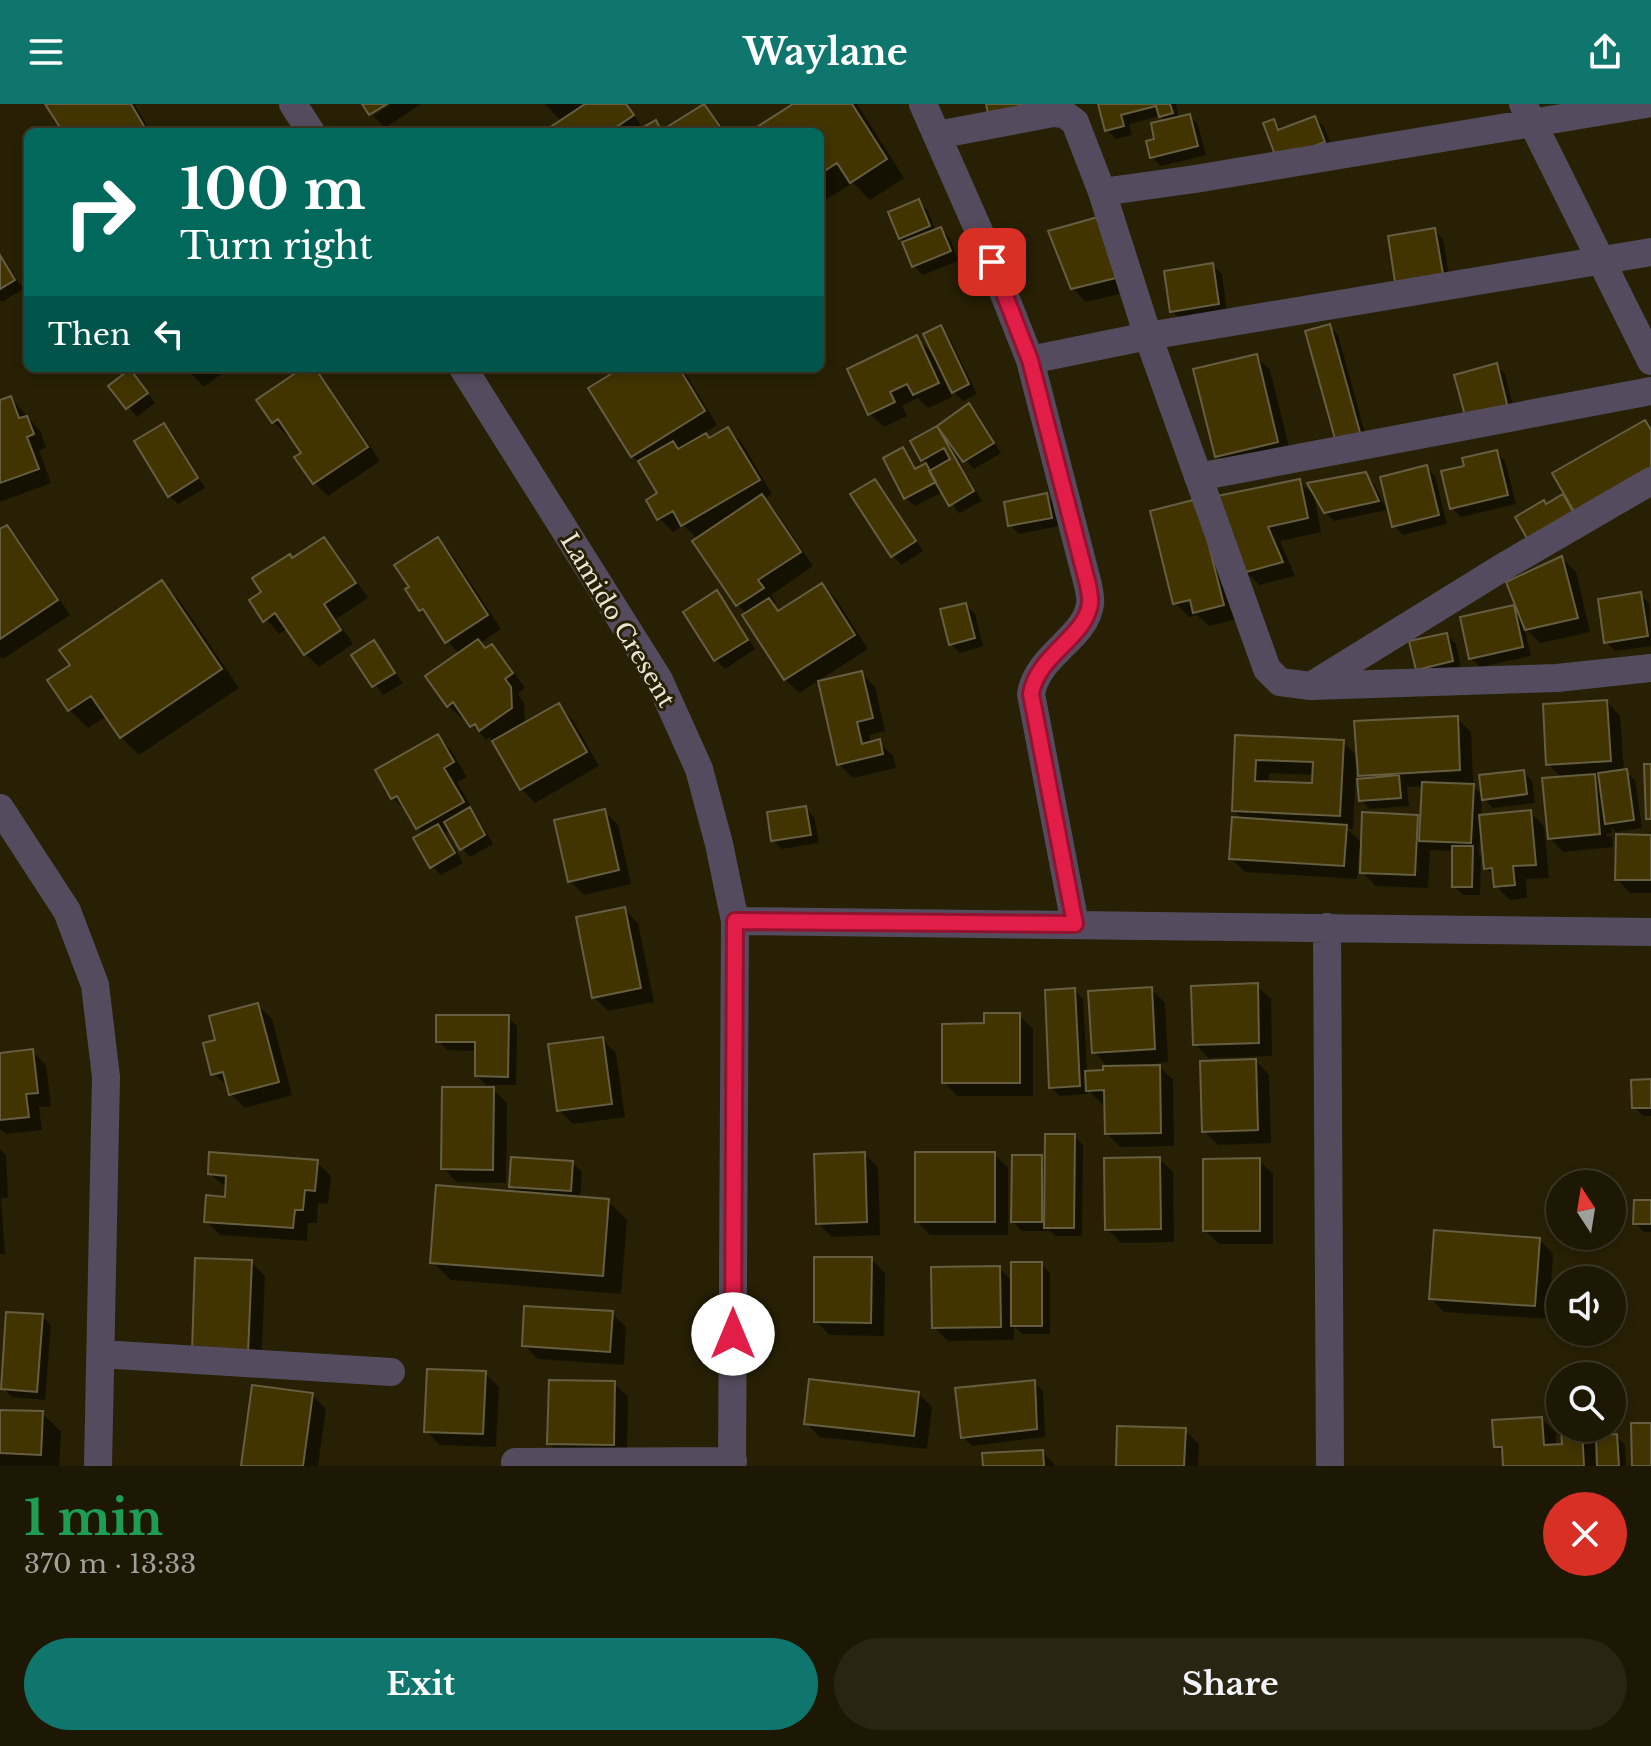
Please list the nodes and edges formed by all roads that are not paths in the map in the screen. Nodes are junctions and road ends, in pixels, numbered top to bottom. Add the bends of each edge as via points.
1 (293, 104) edge
2 (923, 104) edge
3 (1646, 104) edge
4 (1527, 113) edge
5 (308, 128) edge
6 (937, 135) junction
7 (1102, 192) junction
8 (1651, 252) edge
9 (1600, 260) junction
10 (1148, 336) junction
11 (1030, 360) junction
12 (1651, 361) edge
13 (466, 372) edge
14 (1651, 391) edge
15 (1198, 477) junction
16 (1651, 481) edge
17 (1651, 668) edge
18 (1311, 686) junction
19 (0, 808) edge
20 (735, 921) junction
21 (1075, 924) junction
22 (1327, 927) junction
23 (1651, 932) edge
24 (101, 1354) junction
25 (391, 1372) dead end
26 (515, 1462) dead end
27 (732, 1463) edge
28 (98, 1466) edge
29 (1330, 1466) edge

1 - 5 street
2 - 6 street
3 - 4 street
4 - 7 street via 1211,177
4 - 9 street
6 - 7 street via 1064,114 1075,122
6 - 11 street
7 - 10 street
8 - 9 street
9 - 10 street
9 - 12 street
10 - 11 street
10 - 15 street
11 - 21 street via 1090,604 1084,620 1038,672 1031,694
13 - 20 street, Lamido Cresent via 659,680 699,769
14 - 15 street
15 - 18 street via 1267,669 1280,682
16 - 18 street
17 - 18 street via 1557,678
19 - 24 street via 67,911 95,985 106,1077
20 - 21 street
20 - 27 street, Lamido Cresent
21 - 22 street
22 - 23 street
22 - 29 street
24 - 25 street
24 - 28 street
26 - 27 street

